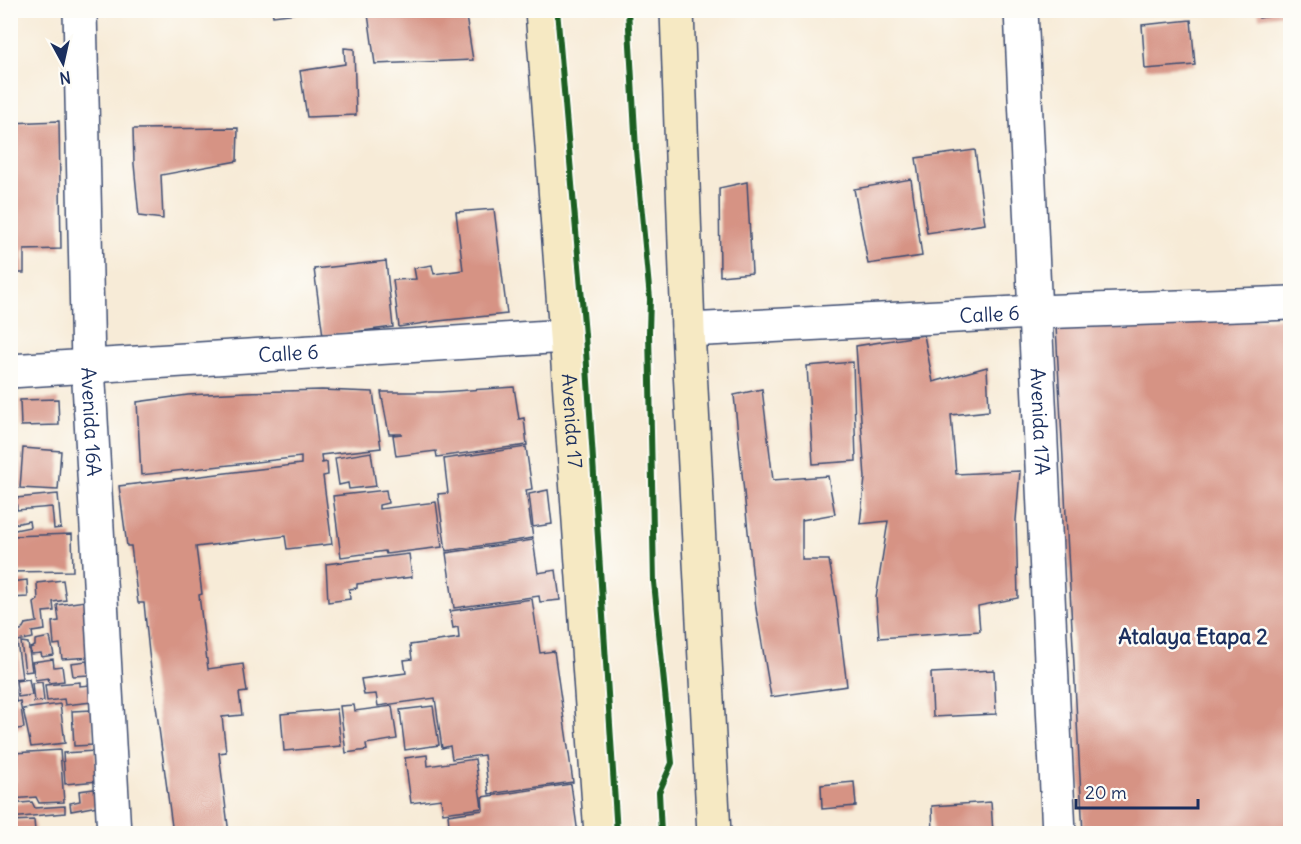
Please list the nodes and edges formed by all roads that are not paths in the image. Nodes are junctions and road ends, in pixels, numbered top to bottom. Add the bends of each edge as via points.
1 (80, 10) edge
2 (542, 10) edge
3 (677, 10) edge
4 (1021, 10) edge
5 (1290, 303) edge
6 (1035, 312) junction
7 (688, 330) junction
8 (566, 336) junction
9 (88, 365) junction
10 (10, 371) edge
11 (114, 834) edge
12 (601, 834) edge
13 (714, 834) edge
14 (1059, 834) edge

1 - 9 street, Avenida 16A
2 - 8 main road, Avenida 17
3 - 7 main road
4 - 6 street, Avenida 17A
5 - 6 street, Calle 6
6 - 7 street, Calle 6
6 - 14 street, Avenida 17A
7 - 13 main road
8 - 9 street, Calle 6
8 - 12 main road, Avenida 17
9 - 10 street, Calle 6
9 - 11 street, Avenida 16A

